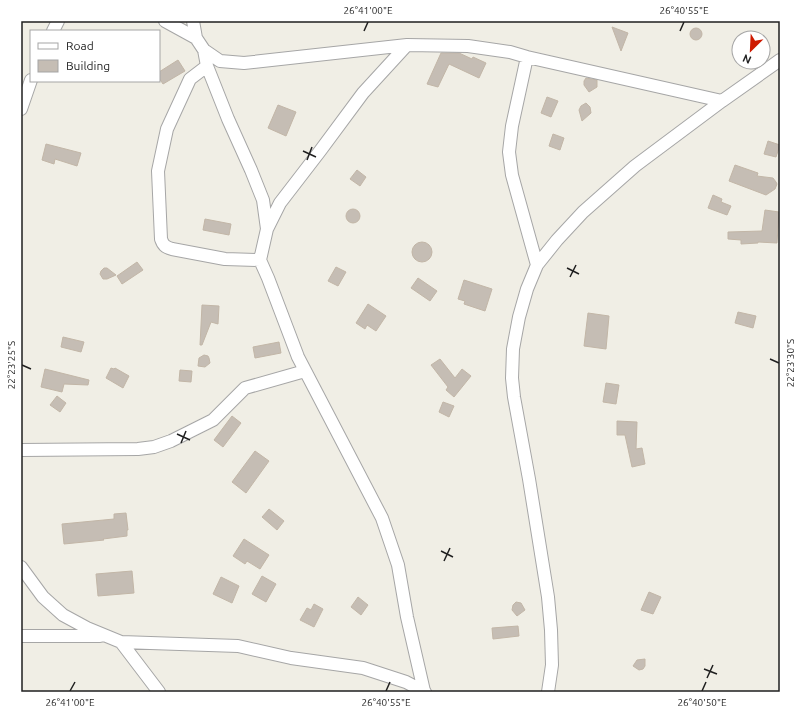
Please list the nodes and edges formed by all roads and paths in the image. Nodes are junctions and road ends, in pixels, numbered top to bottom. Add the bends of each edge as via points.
1 (58, 21) edge
2 (165, 21) edge
3 (193, 21) edge
4 (54, 30) edge
5 (196, 38) junction
6 (407, 45) junction
7 (204, 50) junction
8 (526, 57) junction
9 (780, 60) edge
10 (207, 66) junction
11 (30, 82) edge
12 (722, 102) junction
13 (21, 109) edge
14 (267, 229) junction
15 (260, 260) junction
16 (537, 265) junction
17 (305, 371) junction
18 (21, 450) edge
19 (21, 566) edge
20 (21, 636) edge
21 (106, 636) junction
22 (121, 642) junction
23 (159, 692) edge
24 (424, 692) edge
25 (548, 692) edge

1 - 4 street
2 - 5 street
3 - 5 street
5 - 7 street
6 - 7 street via 244,63 220,61
6 - 8 street via 468,46
6 - 14 street via 363,93 280,203
7 - 10 street
8 - 12 street
8 - 16 street via 509,152 512,175
9 - 12 street
10 - 14 street via 263,200
10 - 15 street via 190,79 167,129 158,171 161,239 167,248 225,259
11 - 13 street
12 - 16 street via 635,166 583,212 556,240
14 - 15 street
15 - 17 street
16 - 25 street via 518,317 512,378 548,597 552,665
17 - 18 street via 245,388 213,420 154,448
17 - 24 street via 382,518 398,565
19 - 21 street via 42,597 63,615
20 - 21 street
21 - 22 street
22 - 23 street
22 - 24 street via 238,646 291,658 363,668 406,682

